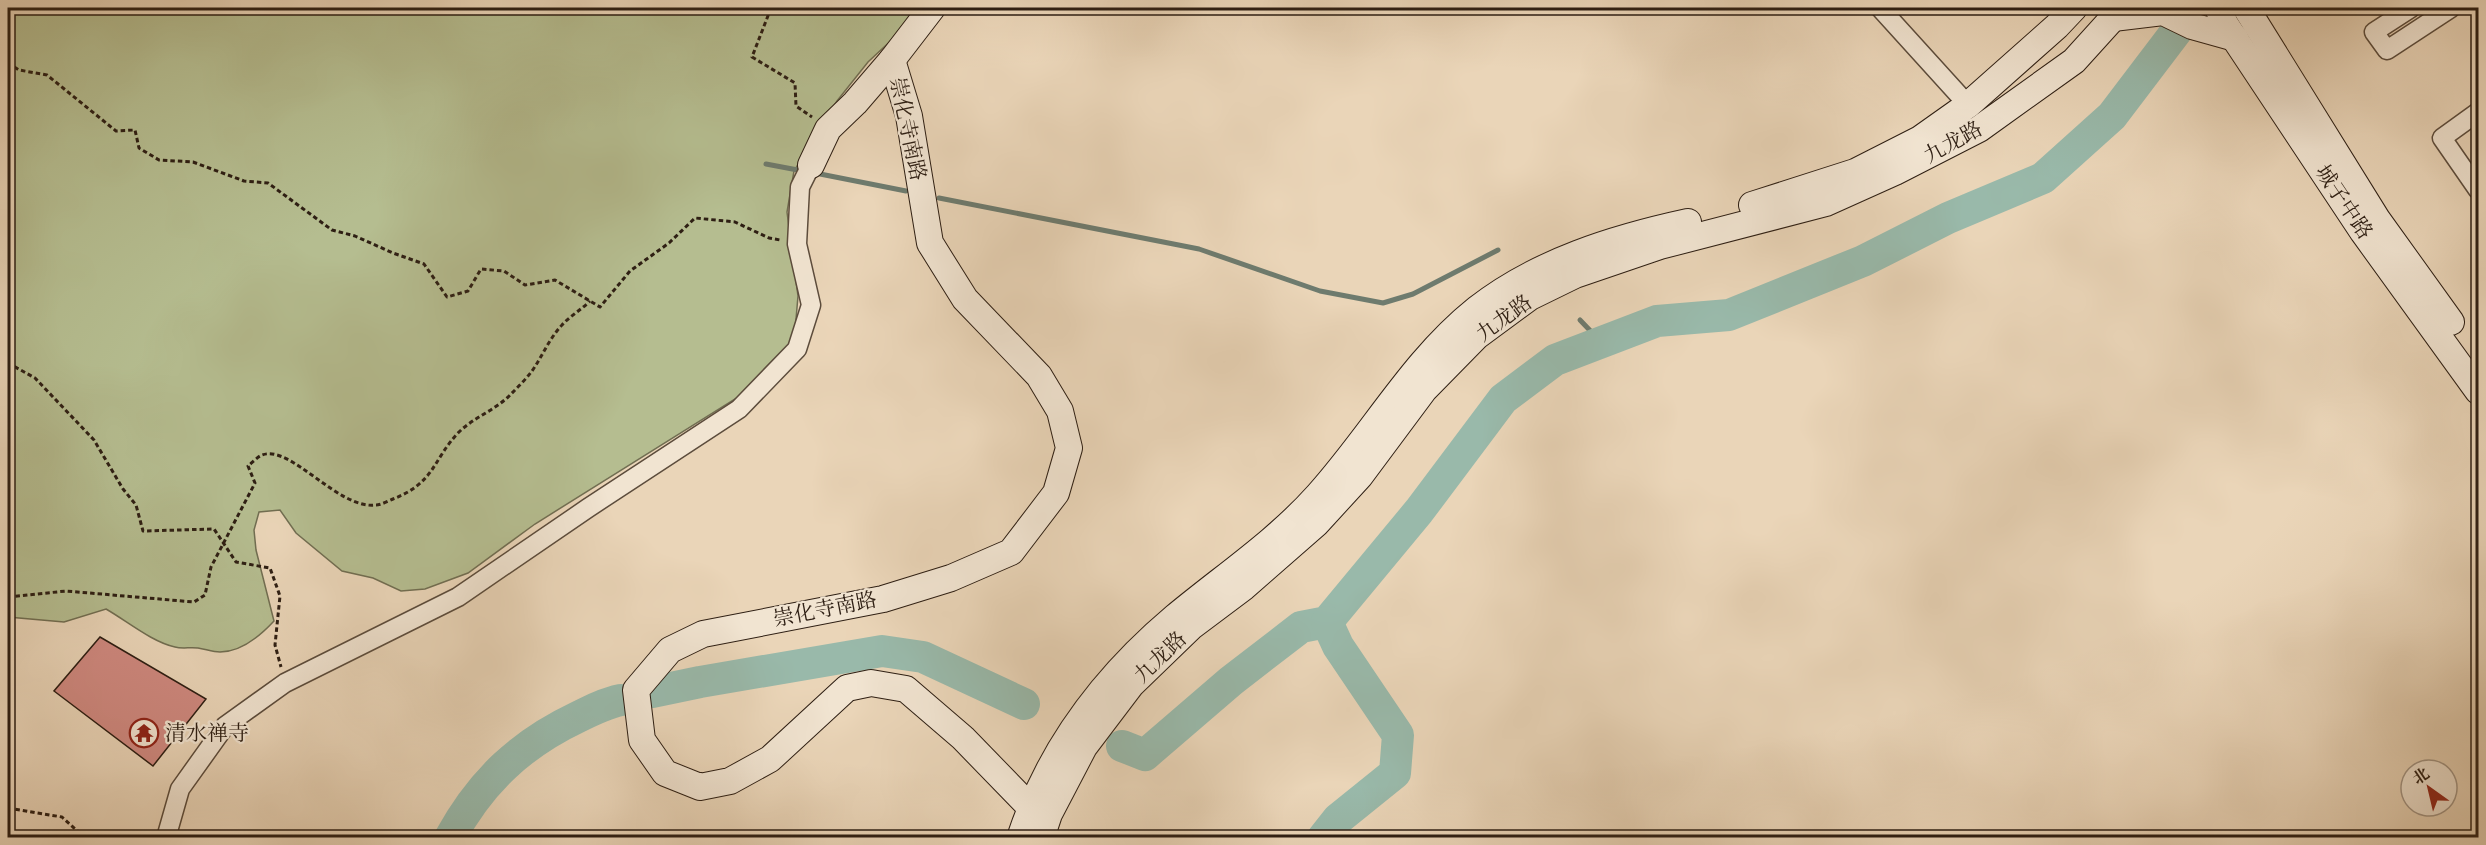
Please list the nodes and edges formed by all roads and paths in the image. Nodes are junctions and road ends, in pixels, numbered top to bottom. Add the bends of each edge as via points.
1 (771, 8) edge
2 (932, 8) edge
3 (1880, 8) edge
4 (2074, 8) edge
5 (2218, 8) edge
6 (2246, 8) edge
7 (2411, 8) edge
8 (2451, 8) edge
9 (2117, 13) edge
10 (2235, 38) junction
11 (892, 60) junction
12 (8, 63) edge
13 (1968, 105) junction
14 (2478, 112) edge
15 (828, 129) junction
16 (808, 172) joint
17 (2478, 190) edge
18 (797, 244) junction
19 (590, 301) junction
20 (8, 363) edge
21 (2475, 372) edge
22 (224, 544) junction
23 (8, 597) edge
24 (285, 683) junction
25 (1030, 807) junction
26 (8, 808) edge
27 (85, 837) edge
28 (166, 837) edge
29 (1020, 837) edge
30 (1041, 837) edge

1 - 15 path via 752,57 795,83 796,106
2 - 11 main road
3 - 13 street
4 - 13 main road, 九龙路
5 - 10 main road, 城子中路
6 - 21 main road, 城子中路
7 - 8 street via 2374,32 2387,50
9 - 10 main road via 2163,12 2192,26
9 - 30 main road, 九龙路 via 2073,61 1979,129 1895,172 1826,203 1660,246 1575,275 1530,297 1477,336 1424,390 1360,476 1316,524 1192,626 1131,685 1084,747
10 - 21 main road, 城子中路 via 2363,232
11 - 15 main road
11 - 25 main road, 崇化寺南路 via 909,116 930,243 965,299 1039,376 1060,411 1069,448 1056,493 1011,552 951,578 883,599 704,634 669,650 636,690 642,740 665,773 700,787 730,781 770,759 847,688 871,683 906,689 963,738
12 - 19 path via 19,70 47,75 116,131 135,130 139,148 159,160 193,162 244,181 268,183 332,230 424,264 447,297 468,291 481,269 504,271 525,285 555,280
13 - 25 main road, 九龙路 via 1920,140 1855,172 1784,196 1633,234 1578,253 1520,281 1478,309 1443,339 1413,373 1295,519 1174,618 1130,660 1095,699 1052,762
14 - 17 street via 2442,138
15 - 16 main road
16 - 18 street via 800,187
18 - 19 path via 769,238 735,222 695,218 630,271 600,308
18 - 24 street via 811,305 797,349 739,409 458,597
19 - 22 path via 563,323 509,397 464,427 448,443 421,485 375,506 343,498 274,453 261,455 248,466 255,483
20 - 22 path via 35,378 94,440 136,505 143,531 214,529
22 - 23 path via 211,567 205,596 194,602 66,591
22 - 24 path via 236,562 270,568 279,596 275,645
24 - 28 street via 225,726 180,789
25 - 29 main road, 九龙路
26 - 27 path via 62,817

